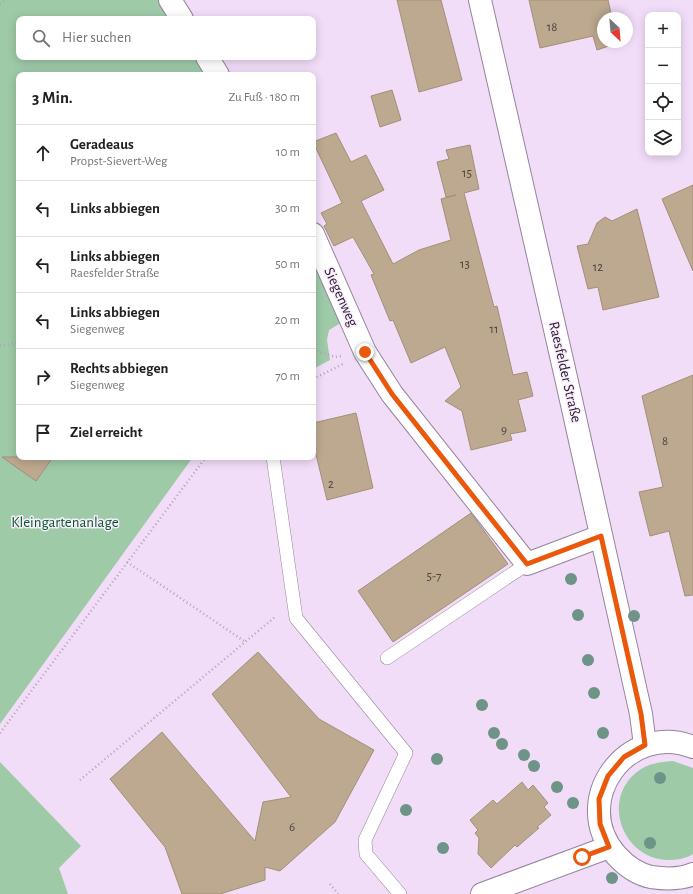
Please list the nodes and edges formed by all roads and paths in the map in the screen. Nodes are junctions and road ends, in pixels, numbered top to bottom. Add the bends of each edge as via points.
1 (6, 0) edge
2 (170, 0) edge
3 (480, 0) edge
4 (0, 4) edge
5 (180, 16) edge
6 (209, 60) edge
7 (216, 72) edge
8 (316, 241) edge
9 (16, 343) edge
10 (0, 346) edge
11 (365, 352) junction
12 (316, 377) edge
13 (204, 460) edge
14 (273, 460) edge
15 (601, 536) junction
16 (127, 562) junction
17 (527, 564) junction
18 (277, 615) dead end
19 (244, 641) junction
20 (387, 658) dead end
21 (0, 733) edge
22 (645, 745) junction
23 (693, 747) edge
24 (80, 780) dead end
25 (609, 847) junction
26 (692, 878) edge
27 (330, 884) dead end
28 (338, 894) edge
29 (400, 894) edge
30 (482, 894) edge

1 - 4 path
2 - 5 main road
3 - 15 main road, Raesfelder Straße
6 - 7 main road
8 - 11 main road, Siegenweg
9 - 10 path
11 - 12 path
11 - 17 main road, Siegenweg via 392,394
13 - 16 path
14 - 29 lane via 296,618 406,753 365,840 366,854
15 - 17 main road
15 - 22 main road, Raesfelder Straße via 641,714
16 - 19 path
16 - 21 path
17 - 20 lane
18 - 19 path
19 - 24 path
22 - 23 main road via 664,741
22 - 25 main road via 624,757 608,776 603,787 599,799 600,824
25 - 26 main road via 624,864 644,875 666,879
25 - 30 main road
27 - 28 path

